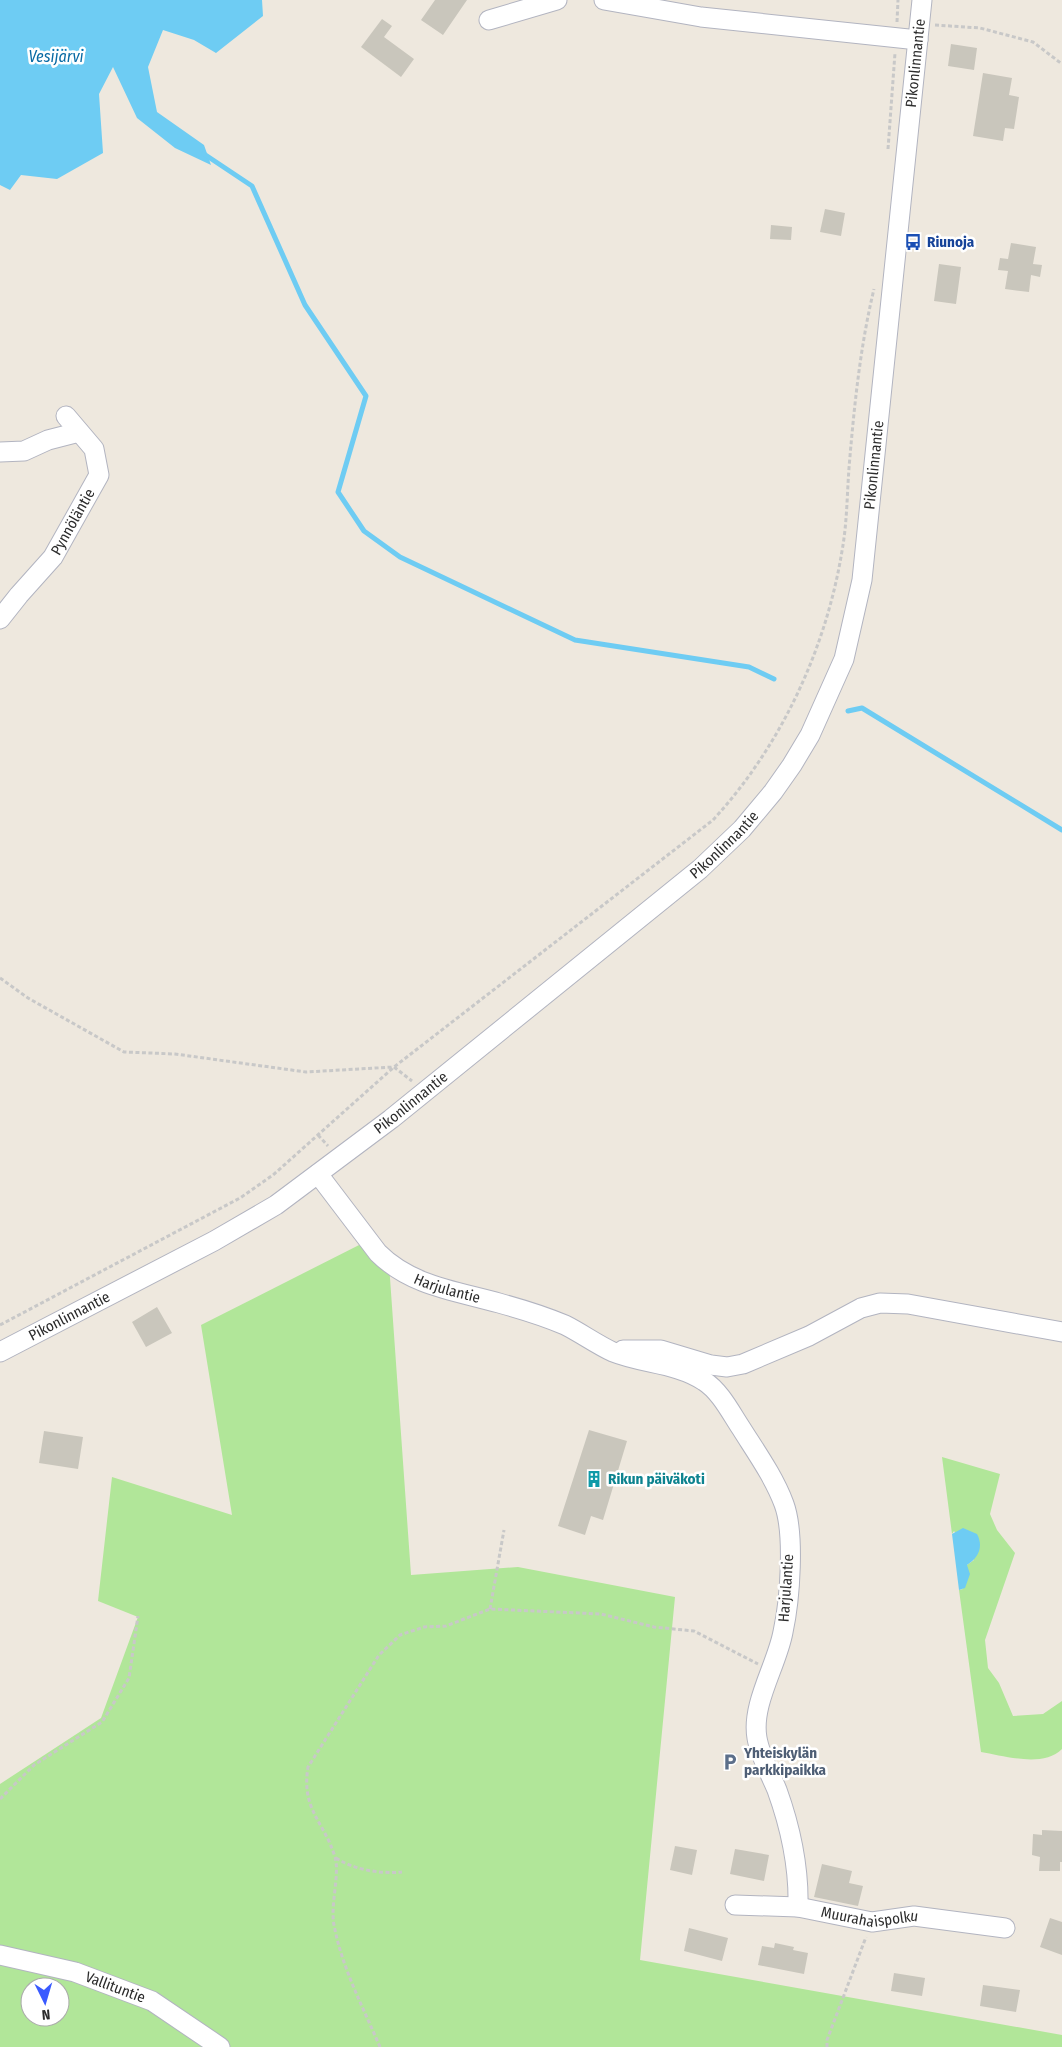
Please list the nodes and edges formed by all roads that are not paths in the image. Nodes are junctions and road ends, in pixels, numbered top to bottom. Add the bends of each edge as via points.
1 (557, 0) edge
2 (604, 0) edge
3 (922, 0) edge
4 (489, 20) dead end
5 (919, 32) junction
6 (66, 416) dead end
7 (80, 432) junction
8 (0, 452) edge
9 (0, 620) edge
10 (318, 1174) junction
11 (1062, 1332) edge
12 (612, 1351) junction
13 (0, 1352) edge
14 (735, 1905) dead end
15 (798, 1907) junction
16 (1005, 1928) dead end
17 (0, 1955) edge
18 (220, 2047) edge

1 - 4 street
2 - 5 street via 701,17 896,38
3 - 5 street, Pikonlinnantie
5 - 10 street, Pikonlinnantie via 862,580 844,658 822,713 792,766 772,792 742,828 700,869
6 - 7 street, Pynnöläntie
7 - 8 street via 48,440 24,451
7 - 9 street, Pynnöläntie via 94,449 99,475 53,557
10 - 12 street, Harjulantie via 378,1253 406,1275 432,1286 500,1303 555,1322
10 - 13 street, Pikonlinnantie via 276,1205 214,1241
11 - 12 street via 908,1304 880,1303 861,1308 809,1336 743,1364 727,1367 660,1350
12 - 15 street, Harjulantie via 684,1370 707,1382 763,1464 784,1504 790,1537 788,1598 783,1632 760,1704 757,1738 785,1817 794,1855
14 - 15 street, Muurahaispolku
15 - 16 street, Muurahaispolku via 872,1922 914,1916
17 - 18 street, Vallituntie via 75,1972 152,2001

